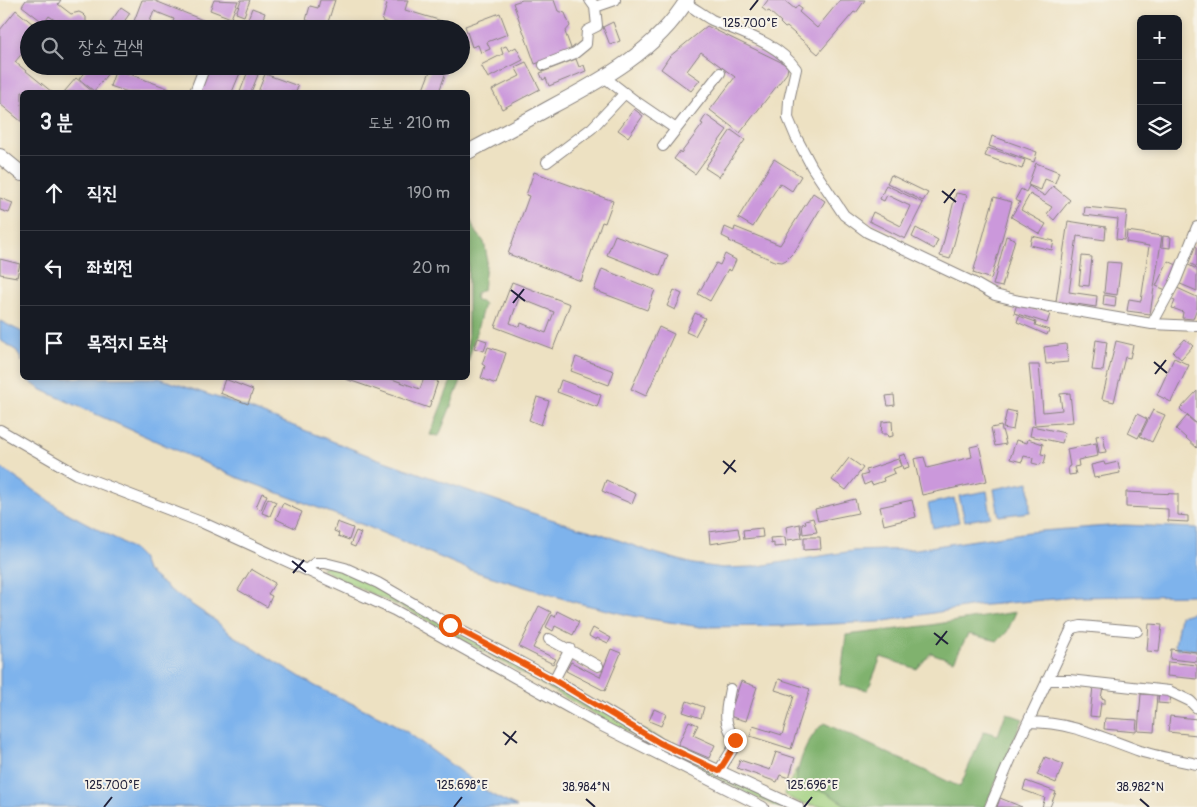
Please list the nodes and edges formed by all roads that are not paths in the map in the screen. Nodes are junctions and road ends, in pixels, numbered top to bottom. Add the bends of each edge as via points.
1 (615, 0) edge
2 (686, 1) edge
3 (592, 4) edge
4 (544, 65) dead end
5 (720, 73) dead end
6 (201, 75) edge
7 (604, 77) junction
8 (195, 90) edge
9 (625, 93) junction
10 (676, 128) junction
11 (662, 146) dead end
12 (470, 151) edge
13 (0, 156) edge
14 (547, 162) dead end
15 (20, 172) edge
16 (1197, 227) edge
17 (1152, 324) junction
18 (1197, 326) edge
19 (0, 430) edge
20 (306, 570) junction
21 (1137, 631) dead end
22 (549, 639) dead end
23 (570, 649) junction
24 (598, 666) dead end
25 (554, 680) junction
26 (1047, 680) junction
27 (730, 689) dead end
28 (1197, 708) edge
29 (1028, 722) junction
30 (1197, 764) edge
31 (719, 771) junction
32 (763, 807) edge
33 (798, 807) edge
34 (990, 807) edge

1 - 3 street
2 - 7 main road via 673,20 635,58
2 - 17 street via 709,18 769,45 789,58 796,69 788,118 796,137 844,215 867,232 995,295
3 - 4 street via 597,26 587,31 586,44 575,53
5 - 10 street
6 - 8 street
7 - 9 street
7 - 12 main road
9 - 10 street
9 - 14 street via 592,128
10 - 11 street
13 - 15 main road
16 - 17 street via 1176,280
17 - 18 street
19 - 20 street via 76,474 201,522
20 - 25 street via 315,563 325,563 356,573
20 - 32 street via 394,610 600,725
21 - 26 street via 1072,628
22 - 23 street
23 - 24 street
23 - 25 street
25 - 31 street via 660,743
26 - 28 street via 1169,691
26 - 29 street
27 - 31 street via 726,727 735,740
29 - 30 street via 1067,725 1142,752
29 - 34 street
31 - 33 street

